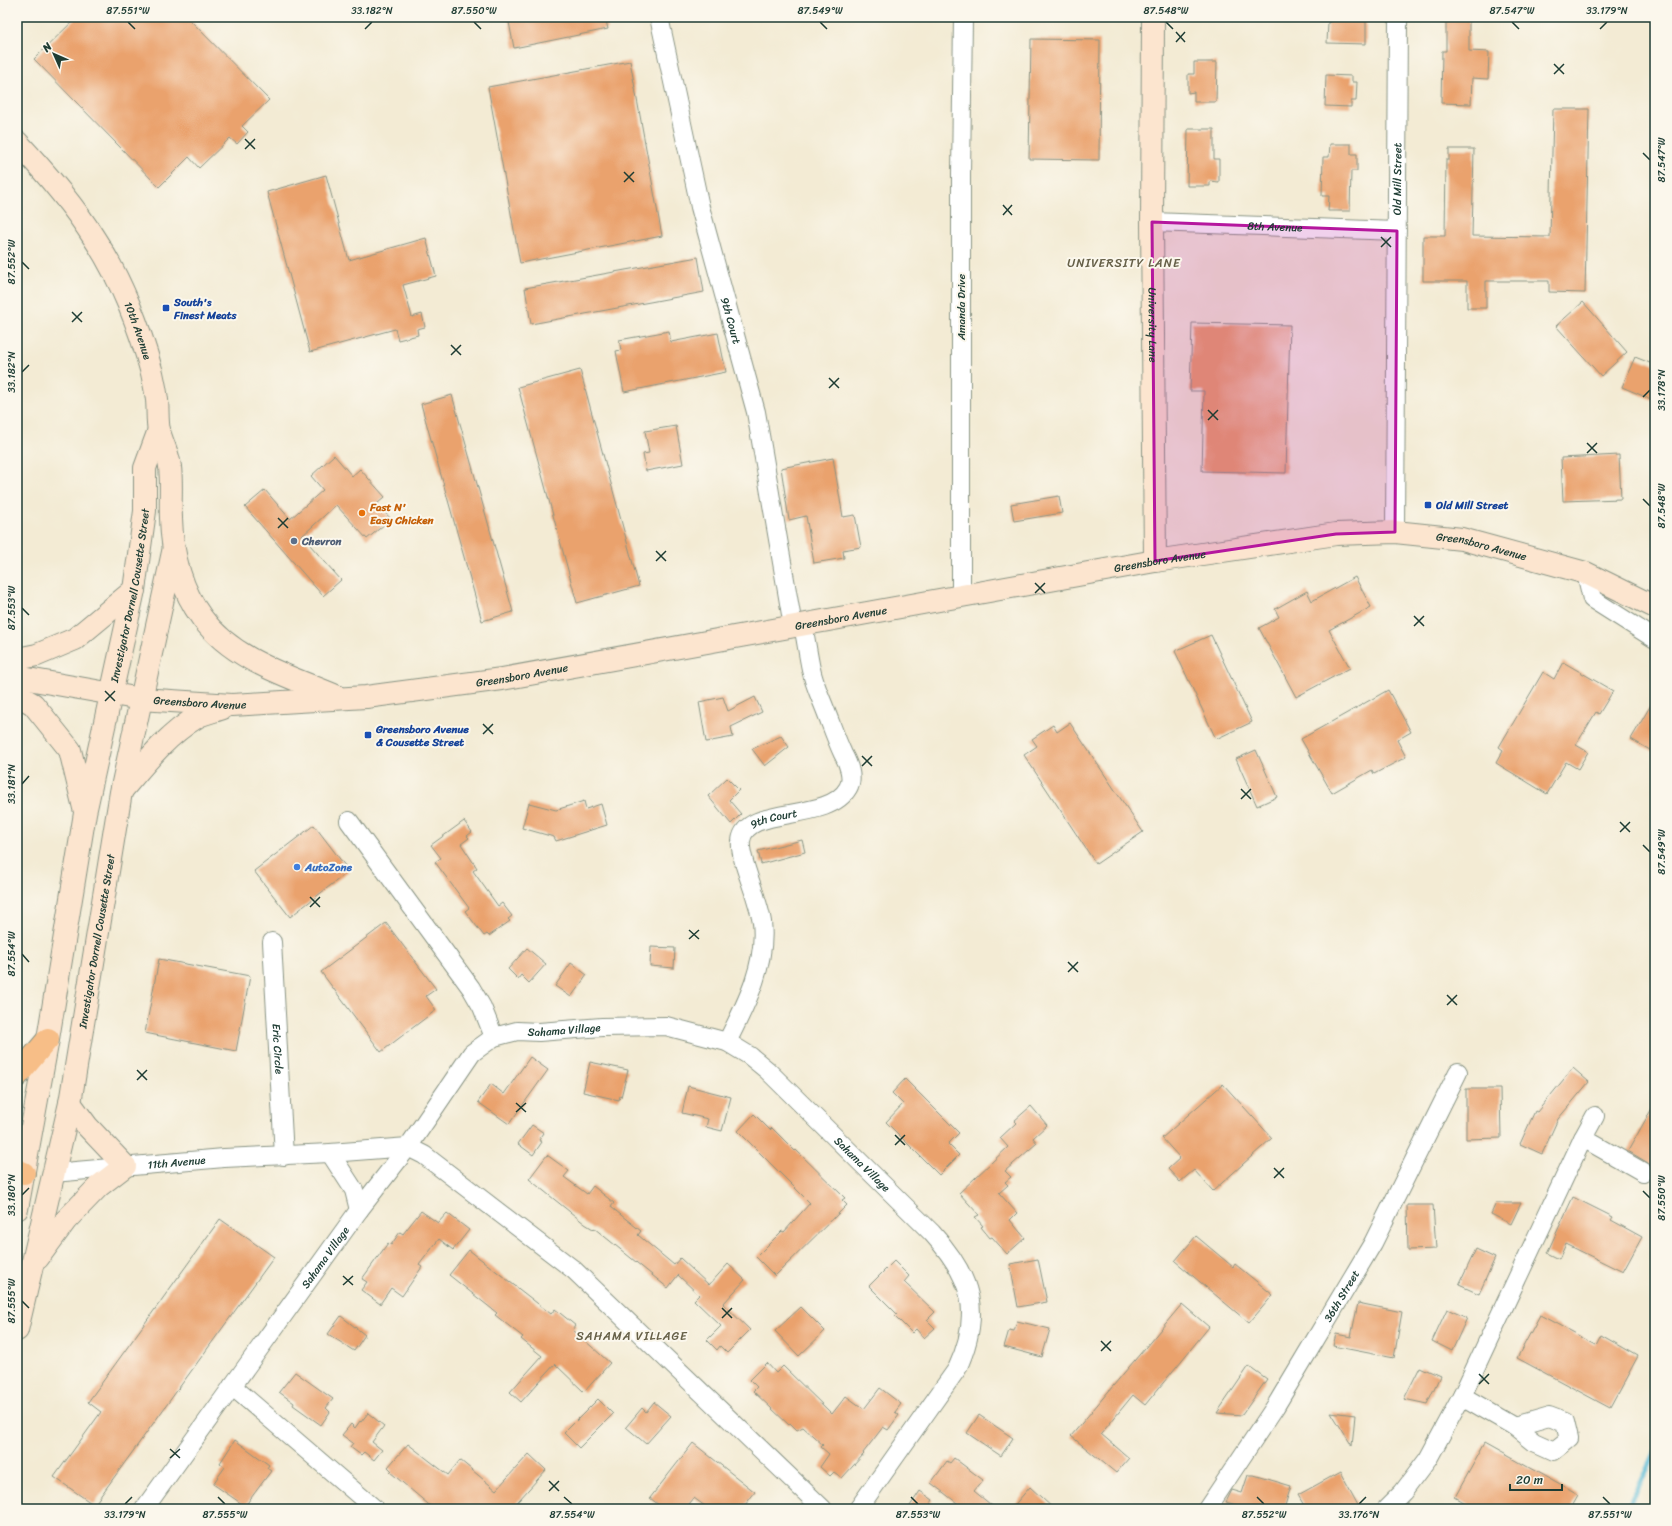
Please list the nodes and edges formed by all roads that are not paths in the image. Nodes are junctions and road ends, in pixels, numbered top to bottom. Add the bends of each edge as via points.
1 (659, 17) edge
2 (963, 17) edge
3 (1153, 17) edge
4 (1398, 17) edge
5 (17, 142) edge
6 (1152, 222) junction
7 (1397, 231) junction
8 (159, 430) junction
9 (1395, 532) junction
10 (173, 552) junction
11 (1155, 561) junction
12 (1586, 573) junction
13 (134, 590) junction
14 (961, 597) junction
15 (1655, 607) edge
16 (798, 626) junction
17 (1655, 639) edge
18 (17, 659) edge
19 (17, 677) edge
20 (110, 694) junction
21 (17, 695) edge
22 (341, 698) junction
23 (141, 699) junction
24 (232, 704) junction
25 (121, 792) junction
26 (85, 813) junction
27 (349, 821) dead end
28 (272, 942) dead end
29 (494, 1037) junction
30 (48, 1039) junction
31 (727, 1042) junction
32 (1458, 1072) dead end
33 (17, 1076) edge
34 (70, 1103) junction
35 (1595, 1116) dead end
36 (1583, 1138) junction
37 (408, 1147) junction
38 (330, 1153) junction
39 (284, 1156) junction
40 (125, 1166) junction
41 (20, 1172) edge
42 (1643, 1172) dead end
43 (53, 1173) junction
44 (17, 1209) edge
45 (359, 1210) junction
46 (33, 1266) junction
47 (17, 1330) edge
48 (232, 1386) junction
49 (1462, 1396) junction
50 (1514, 1426) dead end
51 (144, 1509) edge
52 (375, 1509) edge
53 (823, 1509) edge
54 (858, 1509) edge
55 (1207, 1509) edge
56 (1386, 1509) edge

1 - 16 street, 9th Court via 700,207 756,412
2 - 14 street, Amanda Drive
3 - 6 main road, University Lane
4 - 7 street, Old Mill Street
5 - 8 main road, 10th Avenue via 45,171 71,204 96,239 116,278 139,333 152,374
6 - 7 street, 8th Avenue
6 - 11 main road, University Lane
7 - 9 street, Old Mill Street
8 - 10 main road, 10th Avenue via 170,465
8 - 13 main road, Investigator Dornell Cousette Street via 145,468 144,511
9 - 11 main road, Greensboro Avenue via 1336,534
9 - 12 main road, Greensboro Avenue via 1462,539
10 - 22 main road via 182,582 192,603 207,624 226,643 249,659
10 - 23 main road, Investigator Dornell Cousette Street
11 - 14 main road, Greensboro Avenue
12 - 15 main road, Greensboro Avenue
12 - 17 street via 1592,599
13 - 18 main road via 75,639 37,655
13 - 20 main road, Investigator Dornell Cousette Street
14 - 16 main road, Greensboro Avenue
16 - 22 main road, Greensboro Avenue via 502,679
16 - 31 street, 9th Court via 816,689 850,768 849,787 840,799 822,808 763,818 747,828 740,840 741,853 762,922 762,943 753,984
19 - 20 main road, Greensboro Avenue
20 - 23 main road, Greensboro Avenue
20 - 26 main road, Investigator Dornell Cousette Street
21 - 26 main road via 33,704 70,750
22 - 24 main road, Greensboro Avenue
23 - 24 main road, Greensboro Avenue
23 - 25 main road, Investigator Dornell Cousette Street
24 - 25 main road via 198,716 175,733 158,748
25 - 34 main road, Investigator Dornell Cousette Street
26 - 30 main road, Investigator Dornell Cousette Street
27 - 29 street via 471,988
28 - 39 street, Eric Circle
29 - 31 street, Sahama Village via 517,1031 539,1032 644,1025 666,1026
29 - 37 street, Sahama Village via 472,1052
30 - 33 highway
30 - 41 main road, Investigator Dornell Cousette Street
31 - 54 street, Sahama Village via 767,1070 932,1233 958,1266 967,1286 971,1307 970,1328 966,1349 957,1369
32 - 55 street, 36th Street via 1373,1243 1275,1407
34 - 40 main road via 87,1126
34 - 43 main road, Investigator Dornell Cousette Street
35 - 36 street
36 - 42 street
36 - 49 street
37 - 38 street, 11th Avenue
37 - 45 street, Sahama Village
37 - 53 street via 424,1155 574,1270
38 - 39 street, 11th Avenue
38 - 45 street via 354,1190
39 - 40 street, 11th Avenue
40 - 43 street, 11th Avenue
40 - 46 main road via 99,1186 66,1220
41 - 43 main road, 11th Avenue
41 - 44 main road, Investigator Dornell Cousette Street
43 - 46 main road, Investigator Dornell Cousette Street
45 - 48 street, Sahama Village
46 - 47 main road, Investigator Dornell Cousette Street
48 - 51 street, Sahama Village
48 - 52 street
49 - 50 street
49 - 56 street via 1428,1459 1408,1487

